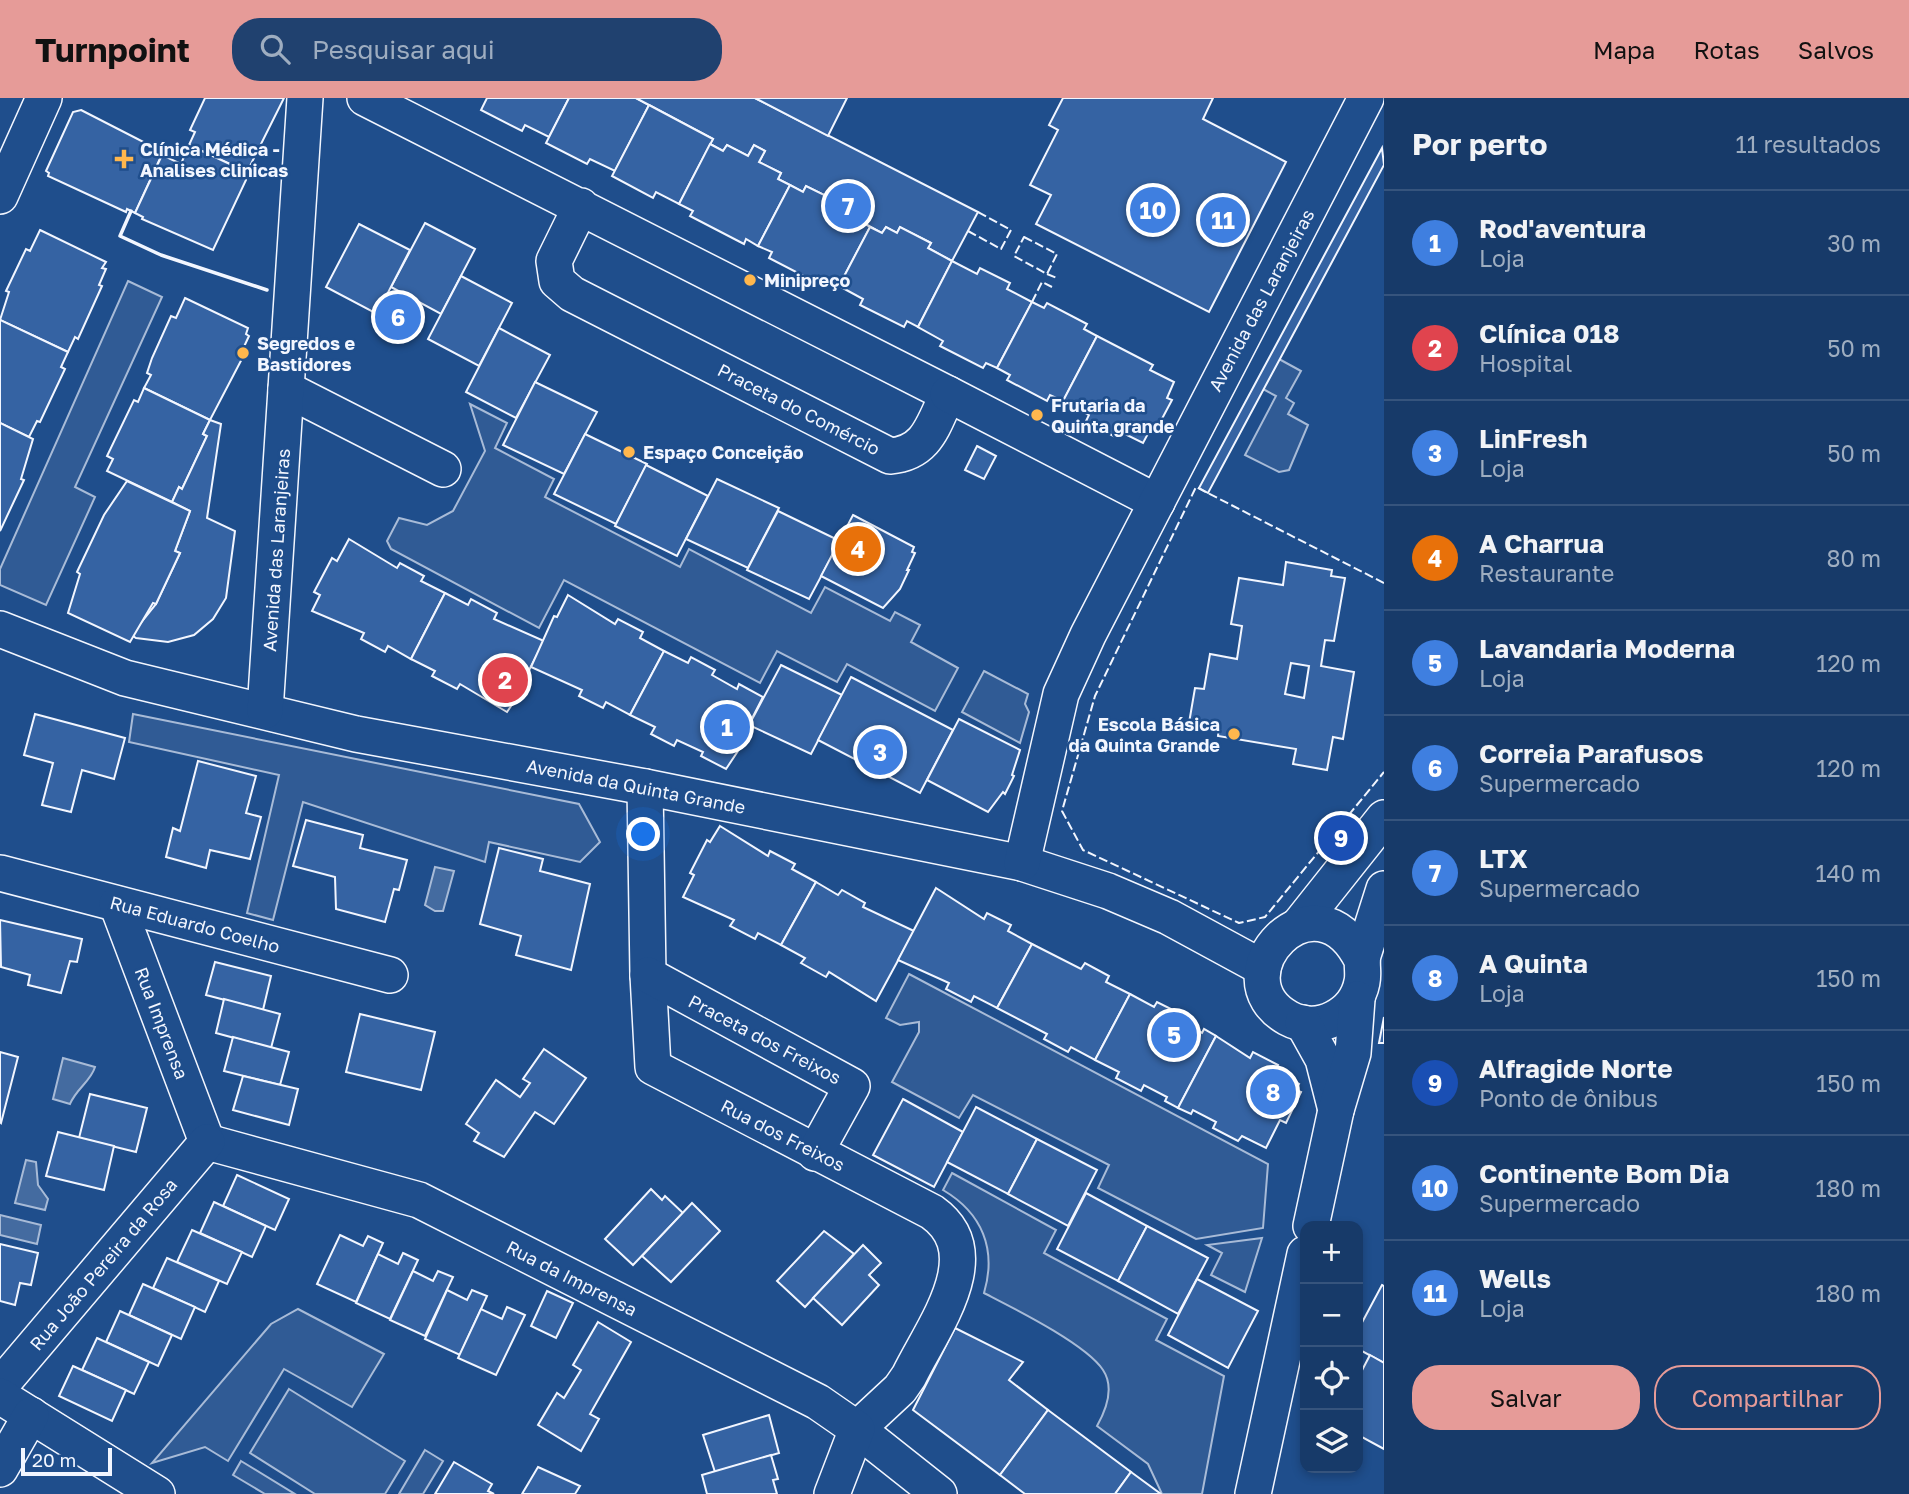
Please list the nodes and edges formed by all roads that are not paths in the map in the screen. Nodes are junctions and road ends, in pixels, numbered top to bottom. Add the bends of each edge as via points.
1 (44, 98) edge
2 (305, 98) edge
3 (365, 98) edge
4 (1366, 98) edge
5 (0, 196) edge
6 (580, 206) junction
7 (286, 389) junction
8 (948, 394) junction
9 (443, 468) dead end
10 (1157, 502) junction
11 (0, 629) edge
12 (265, 711) junction
13 (645, 787) junction
14 (1384, 818) edge
15 (1022, 863) junction
16 (0, 873) edge
17 (1384, 889) edge
18 (117, 904) junction
19 (1299, 925) junction
20 (1362, 960) junction
21 (1263, 968) junction
22 (390, 975) dead end
23 (648, 975) junction
24 (1357, 999) junction
25 (1303, 1023) junction
26 (1336, 1110) junction
27 (207, 1142) junction
28 (816, 1153) junction
29 (1312, 1221) edge
30 (1300, 1277) edge
31 (0, 1386) edge
32 (0, 1396) edge
33 (30, 1415) junction
34 (857, 1429) junction
35 (0, 1469) edge
36 (157, 1494) edge
37 (832, 1494) edge
38 (939, 1494) edge
39 (1253, 1494) edge

1 - 5 street
2 - 7 street, Avenida das Laranjeiras
3 - 6 street
4 - 10 street, Avenida das Laranjeiras
6 - 8 street
6 - 8 street, Praceta do Comércio via 554,261 557,281 564,287 878,450 891,456 909,454 922,445
7 - 9 street
7 - 12 street, Avenida das Laranjeiras
8 - 10 street
10 - 15 street, Avenida das Laranjeiras via 1061,694
11 - 12 street, Avenida da Quinta Grande via 125,678
12 - 13 street, Avenida da Quinta Grande via 356,734
13 - 15 street, Avenida da Quinta Grande
13 - 23 street, Rua dos Freixos
14 - 19 street
15 - 21 street, Avenida da Quinta Grande via 1169,917
16 - 18 street, Rua Eduardo Coelho
17 - 20 street
18 - 22 street, Rua Eduardo Coelho
18 - 27 street, Rua Imprensa
19 - 20 street via 1319,923 1338,930 1353,942
19 - 21 street via 1282,934 1269,949
20 - 24 street via 1363,980
21 - 25 street via 1264,988 1273,1005
23 - 28 street, Rua dos Freixos via 653,1067
23 - 28 street, Praceta dos Freixos via 852,1086
24 - 25 street via 1344,1014 1326,1023
24 - 26 street via 1353,1053
25 - 26 street via 1323,1059
26 - 29 street
27 - 31 street, Rua João Pereira da Rosa
27 - 34 street, Rua da Imprensa via 419,1200 818,1402
28 - 34 street, Rua dos Freixos via 932,1212 957,1241 958,1269 951,1292 909,1376
30 - 39 street
32 - 33 street
33 - 35 street
33 - 36 street
34 - 37 street
34 - 38 street, Rua da Imprensa

